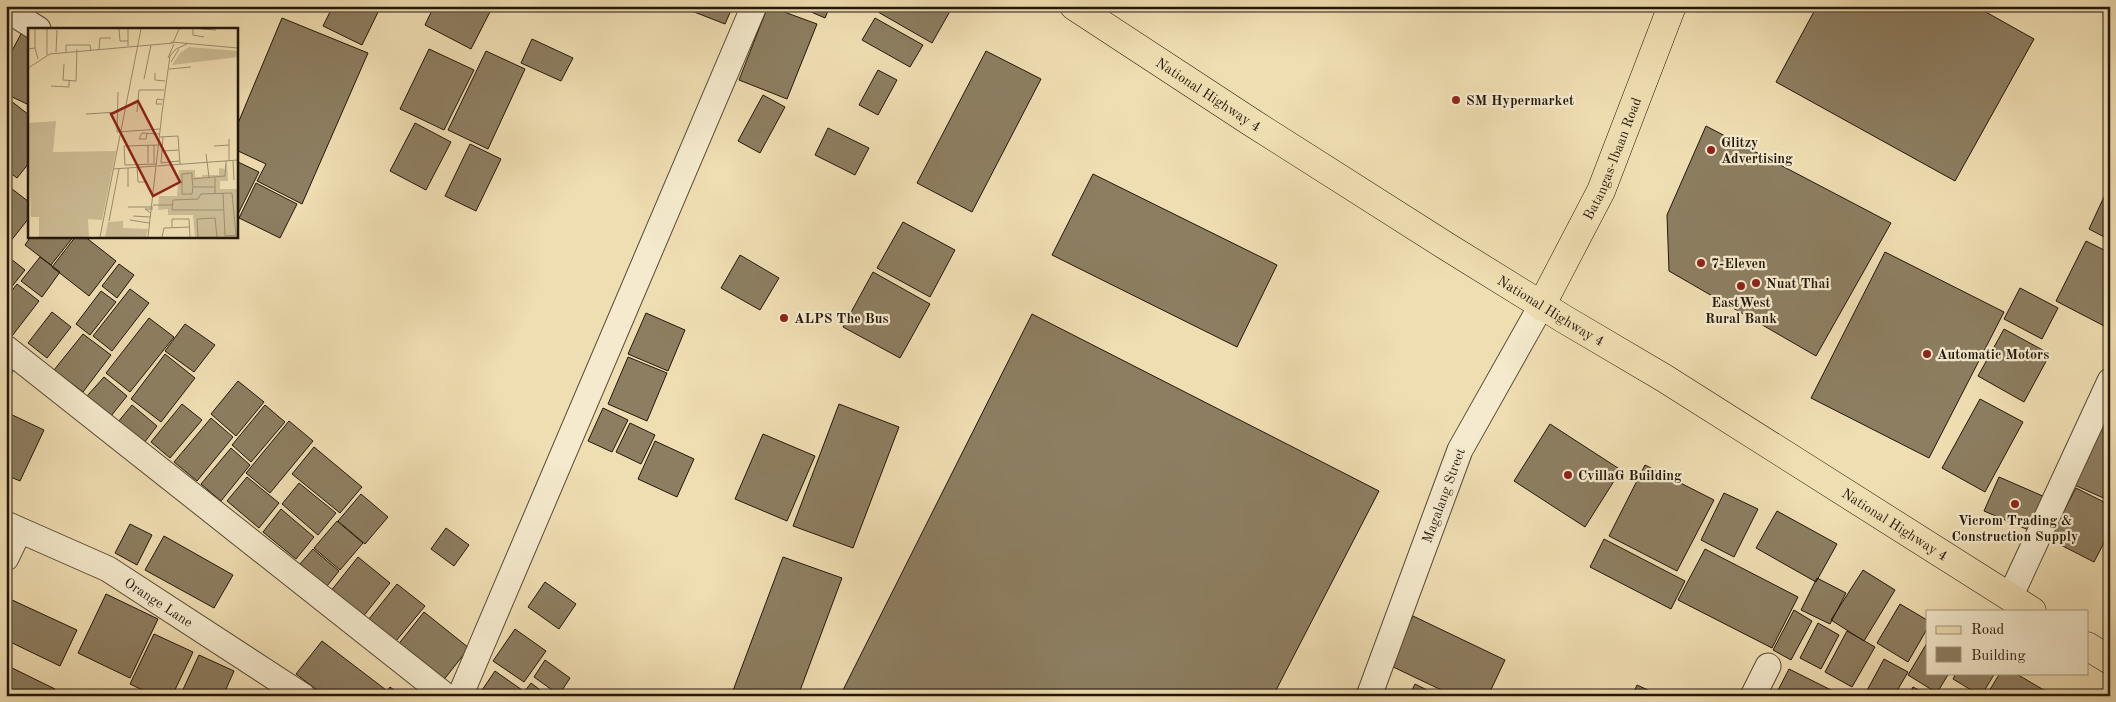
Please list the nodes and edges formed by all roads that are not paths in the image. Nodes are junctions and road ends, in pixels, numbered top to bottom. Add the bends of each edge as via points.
1 (754, 6) edge
2 (1074, 6) edge
3 (1672, 6) edge
4 (6, 9) edge
5 (36, 28) edge
6 (1542, 306) junction
7 (6, 348) edge
8 (2110, 381) edge
9 (12, 527) edge
10 (6, 558) edge
11 (2021, 604) edge
12 (2088, 647) edge
13 (2110, 660) edge
14 (1768, 666) dead end
15 (303, 696) edge
16 (446, 696) edge
17 (460, 696) edge
18 (1370, 696) edge
19 (1753, 696) edge

1 - 17 street
2 - 6 main road, National Highway 4
3 - 6 main road, Batangas-Ibaan Road via 1601,191
4 - 5 street
6 - 11 main road, National Highway 4 via 1664,378
6 - 18 street, Magalang Street via 1460,450
7 - 16 street
8 - 11 street
9 - 10 street
9 - 15 street, Orange Lane via 108,570
12 - 13 main road
14 - 19 street

